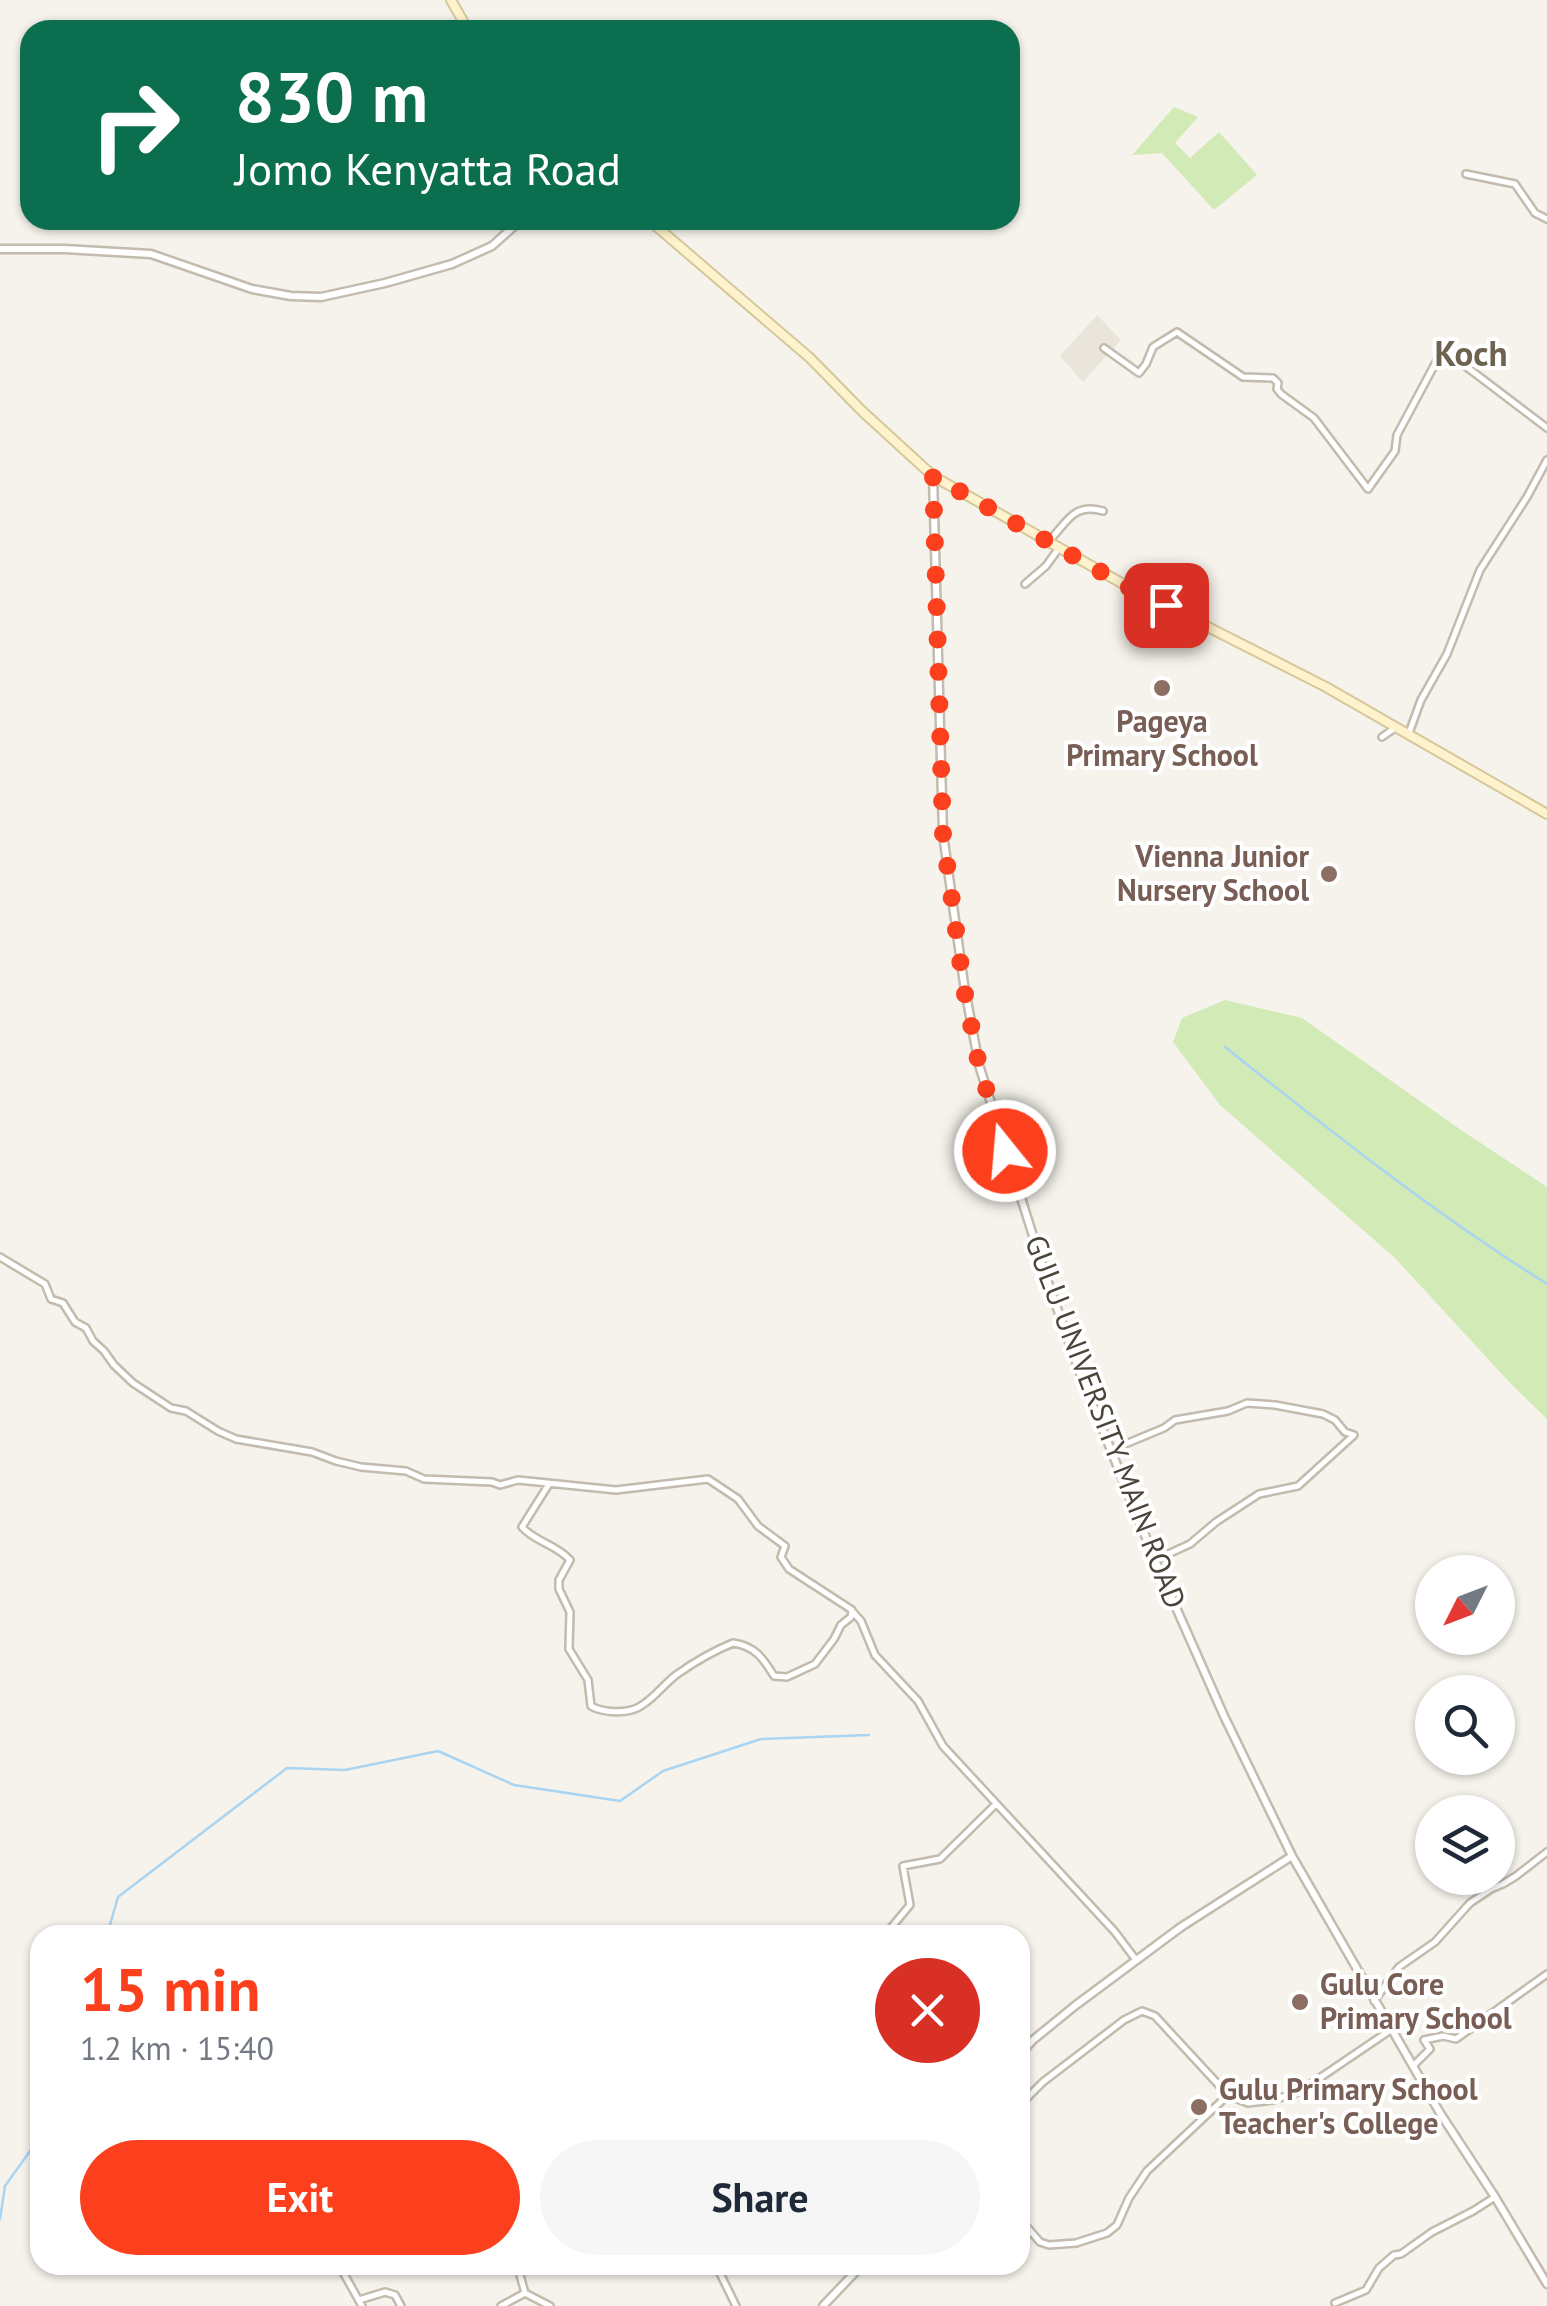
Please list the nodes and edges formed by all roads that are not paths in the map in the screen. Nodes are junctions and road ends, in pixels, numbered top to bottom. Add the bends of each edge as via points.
1 (1466, 174) dead end
2 (1547, 219) edge
3 (510, 230) edge
4 (662, 230) edge
5 (0, 249) edge
6 (1104, 348) dead end
7 (1547, 428) edge
8 (1547, 460) edge
9 (933, 476) junction
10 (1103, 511) dead end
11 (1048, 542) junction
12 (1059, 548) junction
13 (1025, 584) dead end
14 (1395, 728) junction
15 (1408, 734) junction
16 (1382, 737) dead end
17 (1547, 814) edge
18 (0, 1256) edge
19 (1111, 1450) junction
20 (549, 1484) junction
21 (1155, 1560) junction
22 (852, 1610) junction
23 (996, 1804) junction
24 (1547, 1852) edge
25 (1292, 1856) junction
26 (893, 1925) edge
27 (1136, 1960) junction
28 (1547, 1974) edge
29 (1374, 2001) junction
30 (1392, 2029) junction
31 (1030, 2043) edge
32 (1413, 2066) junction
33 (1030, 2095) edge
34 (1228, 2095) junction
35 (1495, 2197) junction
36 (1030, 2230) edge
37 (345, 2275) edge
38 (520, 2275) edge
39 (721, 2275) edge
40 (853, 2275) edge
41 (1547, 2284) edge
42 (525, 2293) junction
43 (360, 2303) edge
44 (1334, 2303) dead end
45 (401, 2306) edge
46 (500, 2306) edge
47 (550, 2306) edge
48 (736, 2306) edge
49 (824, 2306) edge

1 - 2 street via 1515,184
3 - 5 street via 452,264 322,296 252,288 151,254
4 - 9 main road
6 - 7 street via 1139,373 1153,347 1178,332 1243,377 1273,378 1369,489 1395,451 1397,435 1443,349
8 - 15 street via 1480,570
9 - 11 main road
9 - 19 street, GULU UNIVERSITY MAIN ROAD via 943,834 967,1005 1014,1178
10 - 11 street via 1088,507 1072,514
11 - 12 main road
12 - 13 street
12 - 14 main road
14 - 15 main road
14 - 16 street
15 - 17 main road
18 - 20 street via 46,1284 133,1383 218,1431 424,1479
19 - 21 street, GULU UNIVERSITY MAIN ROAD
19 - 21 street via 1176,1420 1247,1403 1323,1414 1354,1435 1298,1486 1259,1494 1190,1544
20 - 22 street via 616,1490 708,1479 785,1546 781,1558 789,1568
20 - 22 street via 522,1527 570,1560 559,1580 570,1612 569,1649 588,1680 595,1710 638,1708 733,1643 753,1649 774,1676 787,1677 820,1660
21 - 25 street, GULU UNIVERSITY MAIN ROAD
22 - 23 street via 874,1655
23 - 26 street via 940,1860 903,1866 910,1905
23 - 27 street
24 - 29 street via 1470,1903 1399,1968
25 - 27 street
25 - 29 street, GULU UNIVERSITY MAIN ROAD
27 - 31 street
28 - 32 street via 1456,2040 1424,2040 1430,2050
29 - 30 street, GULU UNIVERSITY MAIN ROAD
30 - 32 street, GULU UNIVERSITY MAIN ROAD
30 - 34 street via 1299,2092 1248,2102
32 - 35 street, GULU UNIVERSITY MAIN ROAD
33 - 34 street via 1142,2011 1155,2016
34 - 36 street via 1147,2171 1120,2221 1106,2233 1049,2245
35 - 41 street, GULU UNIVERSITY MAIN ROAD
35 - 44 street via 1394,2255 1366,2290
37 - 43 street
38 - 42 street
39 - 48 street
40 - 49 street
42 - 46 street
42 - 47 street
43 - 45 street via 386,2292

